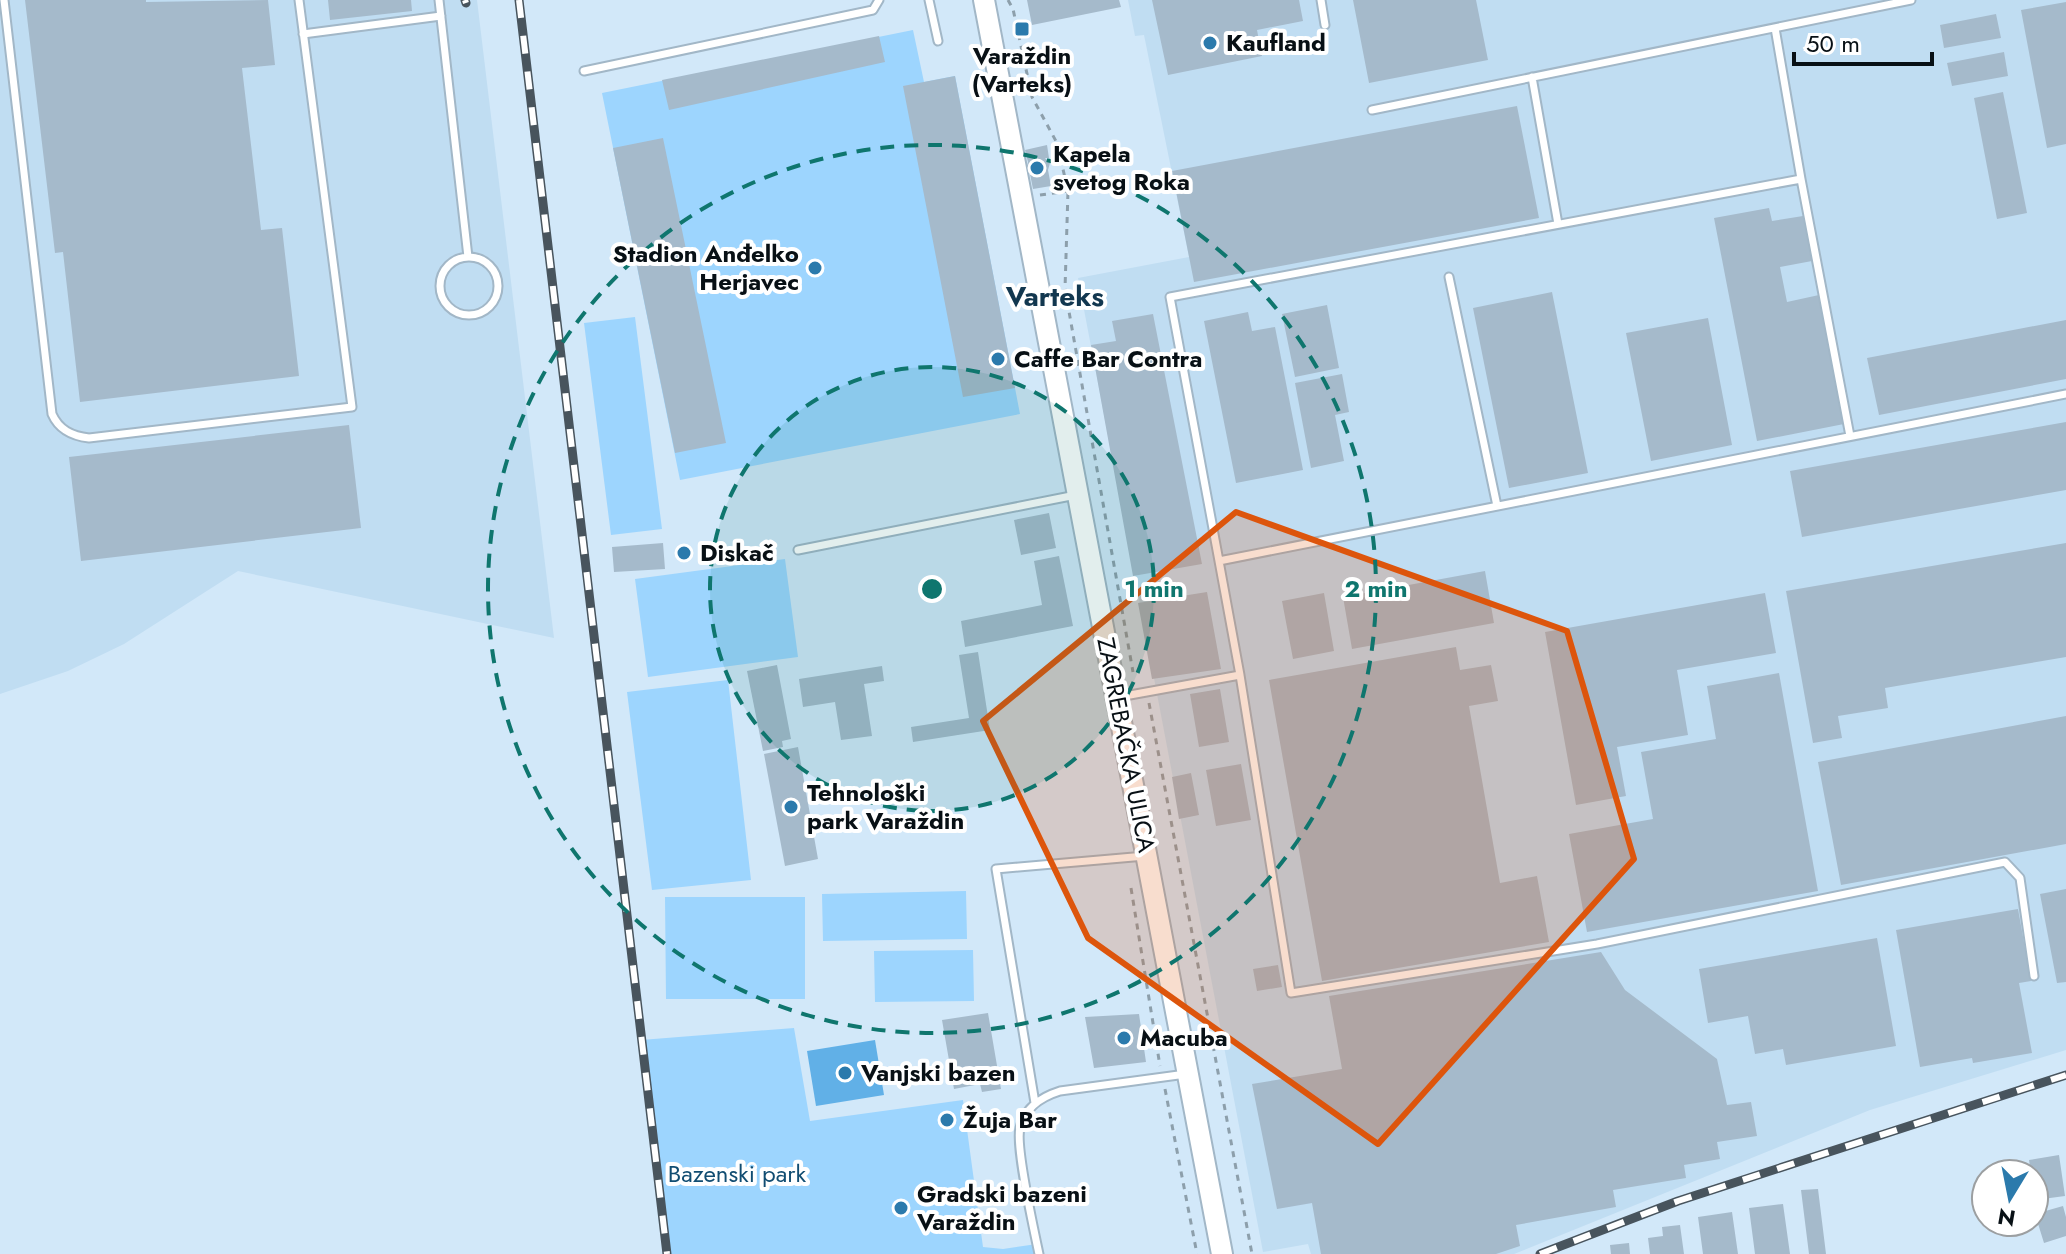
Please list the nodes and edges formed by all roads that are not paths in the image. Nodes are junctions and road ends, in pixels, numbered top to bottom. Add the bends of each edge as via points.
1 (4, 0) edge
2 (299, 0) edge
3 (439, 0) edge
4 (879, 0) edge
5 (929, 0) edge
6 (984, 0) edge
7 (1321, 0) edge
8 (1911, 0) edge
9 (441, 16) junction
10 (1325, 25) dead end
11 (1775, 28) junction
12 (303, 34) junction
13 (938, 41) dead end
14 (584, 71) dead end
15 (1532, 77) junction
16 (1372, 110) dead end
17 (1801, 179) junction
18 (1558, 224) junction
19 (468, 257) junction
20 (1449, 277) dead end
21 (2066, 394) edge
22 (1850, 436) junction
23 (1078, 494) junction
24 (1497, 506) junction
25 (798, 550) dead end
26 (1219, 561) junction
27 (1240, 675) junction
28 (1126, 696) junction
29 (1147, 856) junction
30 (2034, 976) dead end
31 (1188, 1073) junction
32 (1035, 1103) junction
33 (1039, 1254) edge
34 (1222, 1254) edge

1 - 12 lane via 52,414 64,430 89,438 352,407
2 - 12 lane
3 - 9 lane
4 - 14 lane via 873,10
5 - 13 lane
6 - 23 main road, ZAGREBAČKA ULICA
7 - 10 lane
8 - 11 lane
9 - 12 lane
9 - 19 lane
11 - 15 lane
11 - 17 lane
15 - 16 lane
15 - 18 lane
17 - 18 lane
17 - 22 lane
18 - 26 lane via 1170,297
19 - 19 lane via 447,266 440,287 449,307 469,315 490,305 498,284 488,264
20 - 24 lane
21 - 22 lane
22 - 24 lane
23 - 25 lane
23 - 28 main road, ZAGREBAČKA ULICA
24 - 26 lane
26 - 27 lane
27 - 28 lane
27 - 30 lane via 1291,993 1597,944 2005,862 2020,878
28 - 29 main road, ZAGREBAČKA ULICA
29 - 31 main road, ZAGREBAČKA ULICA
29 - 32 lane via 996,869
31 - 32 lane via 1060,1091
31 - 34 main road, ZAGREBAČKA ULICA
32 - 33 lane via 1018,1135

